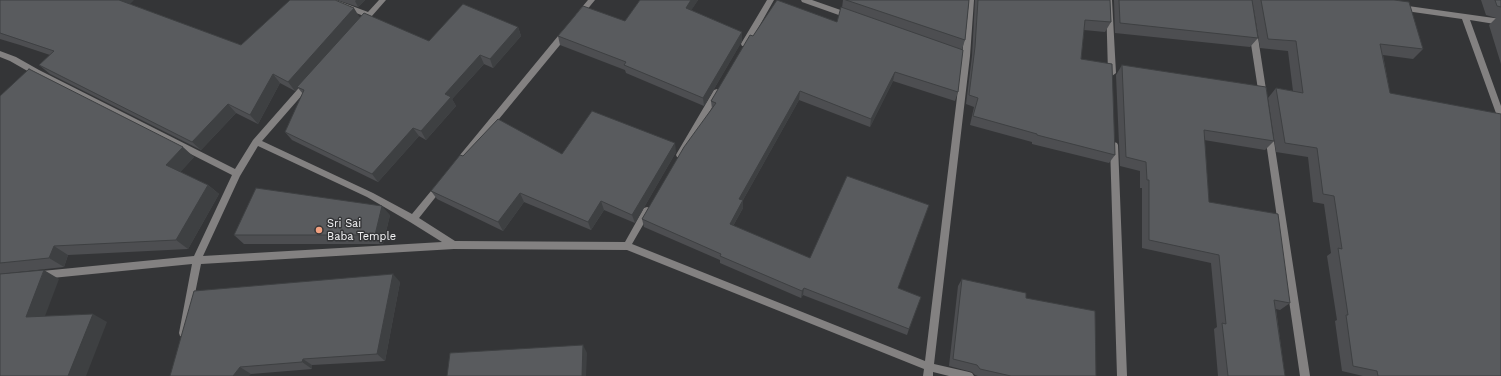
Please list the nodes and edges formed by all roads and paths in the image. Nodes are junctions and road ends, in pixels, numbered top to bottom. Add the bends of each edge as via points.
1 (329, 0) edge
2 (383, 0) edge
3 (592, 0) edge
4 (771, 0) edge
5 (804, 0) edge
6 (971, 0) edge
7 (1109, 0) edge
8 (1394, 7) edge
9 (369, 15) junction
10 (1465, 17) junction
11 (855, 18) edge
12 (1501, 22) edge
13 (1252, 24) edge
14 (359, 26) edge
15 (743, 48) edge
16 (0, 54) edge
17 (36, 72) junction
18 (312, 78) edge
19 (1112, 78) edge
20 (723, 82) edge
21 (26, 83) edge
22 (1264, 102) edge
23 (1501, 116) edge
24 (1267, 125) edge
25 (1114, 133) edge
26 (256, 142) junction
27 (458, 164) edge
28 (675, 164) edge
29 (237, 174) junction
30 (443, 182) edge
31 (651, 205) edge
32 (413, 219) junction
33 (454, 245) junction
34 (627, 246) junction
35 (198, 260) junction
36 (32, 276) edge
37 (180, 345) edge
38 (929, 367) junction
39 (928, 376) edge
40 (969, 376) edge
41 (1122, 376) edge
42 (1305, 376) edge

1 - 9 street
2 - 9 street
3 - 27 street
4 - 15 street
5 - 11 street
6 - 38 street
7 - 19 street
8 - 10 street
9 - 14 street
10 - 12 street
10 - 23 street
13 - 22 street
16 - 17 street
17 - 21 street
17 - 29 street
18 - 26 street
20 - 28 street
24 - 42 street
25 - 41 street
26 - 29 street
26 - 32 street via 370,195
29 - 35 street
30 - 32 street
31 - 34 street
32 - 33 street
33 - 34 street
33 - 35 street
34 - 38 street
35 - 36 street
35 - 37 street
38 - 39 street
38 - 40 street

